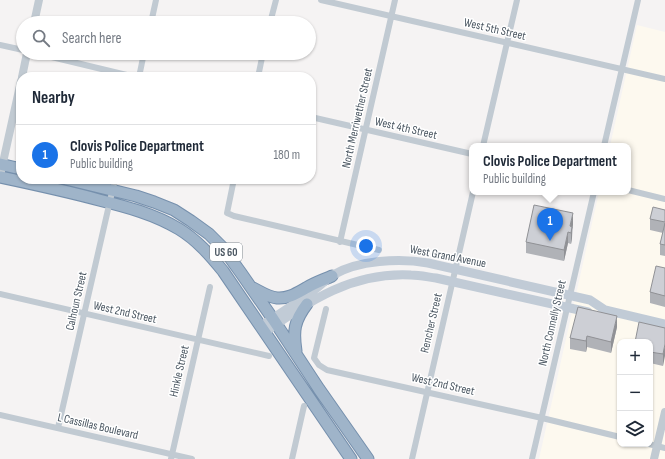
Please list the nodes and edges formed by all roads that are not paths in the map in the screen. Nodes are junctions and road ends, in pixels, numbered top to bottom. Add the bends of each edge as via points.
1 (39, 0) edge
2 (156, 0) edge
3 (276, 0) edge
4 (321, 0) edge
5 (395, 0) edge
6 (517, 0) edge
7 (638, 0) edge
8 (36, 16) edge
9 (153, 16) edge
10 (272, 16) edge
11 (392, 16) junction
12 (507, 43) junction
13 (0, 45) edge
14 (16, 48) edge
15 (26, 60) edge
16 (64, 60) edge
17 (142, 60) edge
18 (262, 60) edge
19 (622, 69) junction
20 (23, 72) edge
21 (114, 72) edge
22 (139, 72) edge
23 (259, 72) edge
24 (665, 79) edge
25 (16, 102) edge
26 (316, 118) edge
27 (366, 130) junction
28 (484, 143) edge
29 (605, 143) edge
30 (469, 153) edge
31 (1, 164) edge
32 (16, 168) edge
33 (0, 176) edge
34 (16, 180) edge
35 (34, 184) edge
36 (87, 184) edge
37 (114, 184) edge
38 (233, 184) edge
39 (112, 190) junction
40 (631, 191) edge
41 (472, 195) edge
42 (593, 195) edge
43 (665, 199) edge
44 (110, 203) junction
45 (340, 242) junction
46 (379, 250) dead end
47 (455, 269) junction
48 (332, 276) junction
49 (452, 282) junction
50 (210, 287) dead end
51 (251, 287) junction
52 (0, 294) edge
53 (570, 296) junction
54 (308, 304) junction
55 (567, 308) junction
56 (326, 309) dead end
57 (605, 310) junction
58 (84, 314) junction
59 (275, 322) junction
60 (665, 324) edge
61 (263, 329) junction
62 (198, 340) junction
63 (269, 356) dead end
64 (297, 356) junction
65 (427, 392) junction
66 (304, 406) dead end
67 (665, 412) edge
68 (0, 415) edge
69 (542, 418) junction
70 (58, 428) junction
71 (617, 436) edge
72 (657, 446) edge
73 (171, 457) edge
74 (192, 459) edge
75 (292, 459) edge
76 (351, 459) edge
77 (368, 459) edge
78 (412, 459) edge
79 (532, 459) edge
80 (654, 459) edge

1 - 8 street
2 - 9 street
3 - 10 street
4 - 11 street, West 5th Street
5 - 11 street, North Merriwether Street
6 - 12 street
7 - 19 street
11 - 12 street, West 5th Street
11 - 27 street, North Merriwether Street
12 - 19 street, West 5th Street
12 - 28 street
13 - 14 street
15 - 20 street
16 - 21 street
17 - 22 street
18 - 23 street
19 - 24 street, West 5th Street
19 - 29 street
25 - 31 street
26 - 27 street, West 4th Street
27 - 30 street, West 4th Street
27 - 45 street, North Merriwether Street
31 - 32 highway
31 - 33 street
33 - 34 highway, US 60
35 - 44 highway, US 60
36 - 39 highway, US 60
37 - 39 street, Calhoun Street
38 - 45 street via 227,213
39 - 44 street, Calhoun Street
39 - 51 highway, US 60 via 154,202 192,221 223,248
40 - 43 street
41 - 47 street, Rencher Street
42 - 53 street, North Connelly Street
44 - 58 street, Calhoun Street
44 - 61 highway, US 60 via 157,217 190,237 223,271
45 - 46 street
47 - 48 main road, West Grand Avenue via 416,260 391,260 353,267
47 - 49 street, Rencher Street
47 - 53 main road, West Grand Avenue
48 - 51 highway via 284,298 271,297
48 - 59 main road, West Grand Avenue
49 - 54 main road, West Grand Avenue via 412,275 369,278 343,285
49 - 55 main road, West Grand Avenue
49 - 65 street, Rencher Street
50 - 62 street, Hinkle Street
51 - 59 highway, US 60
52 - 58 street, West 2nd Street
53 - 55 street, North Connelly Street
53 - 57 main road, West Grand Avenue via 590,300
54 - 59 main road, West Grand Avenue
54 - 64 highway via 300,315 295,330
55 - 57 main road, West Grand Avenue via 590,313
55 - 69 street, North Connelly Street
56 - 65 street, West 2nd Street via 314,358 319,365 327,370
57 - 60 main road, West Grand Avenue
58 - 62 street, West 2nd Street
58 - 70 street, Calhoun Street
59 - 61 main road, West Grand Avenue
59 - 64 highway, US 60
61 - 76 highway, US 60
62 - 63 street, West 2nd Street
62 - 73 street, Hinkle Street
64 - 77 highway, US 60
65 - 69 street, West 2nd Street
65 - 78 street, Rencher Street
66 - 75 street
67 - 72 street
68 - 70 street, L Cassillas Boulevard
69 - 71 street, West 2nd Street
69 - 79 street, North Connelly Street
70 - 73 street, L Cassillas Boulevard
72 - 80 street
73 - 74 street, L Cassillas Boulevard

